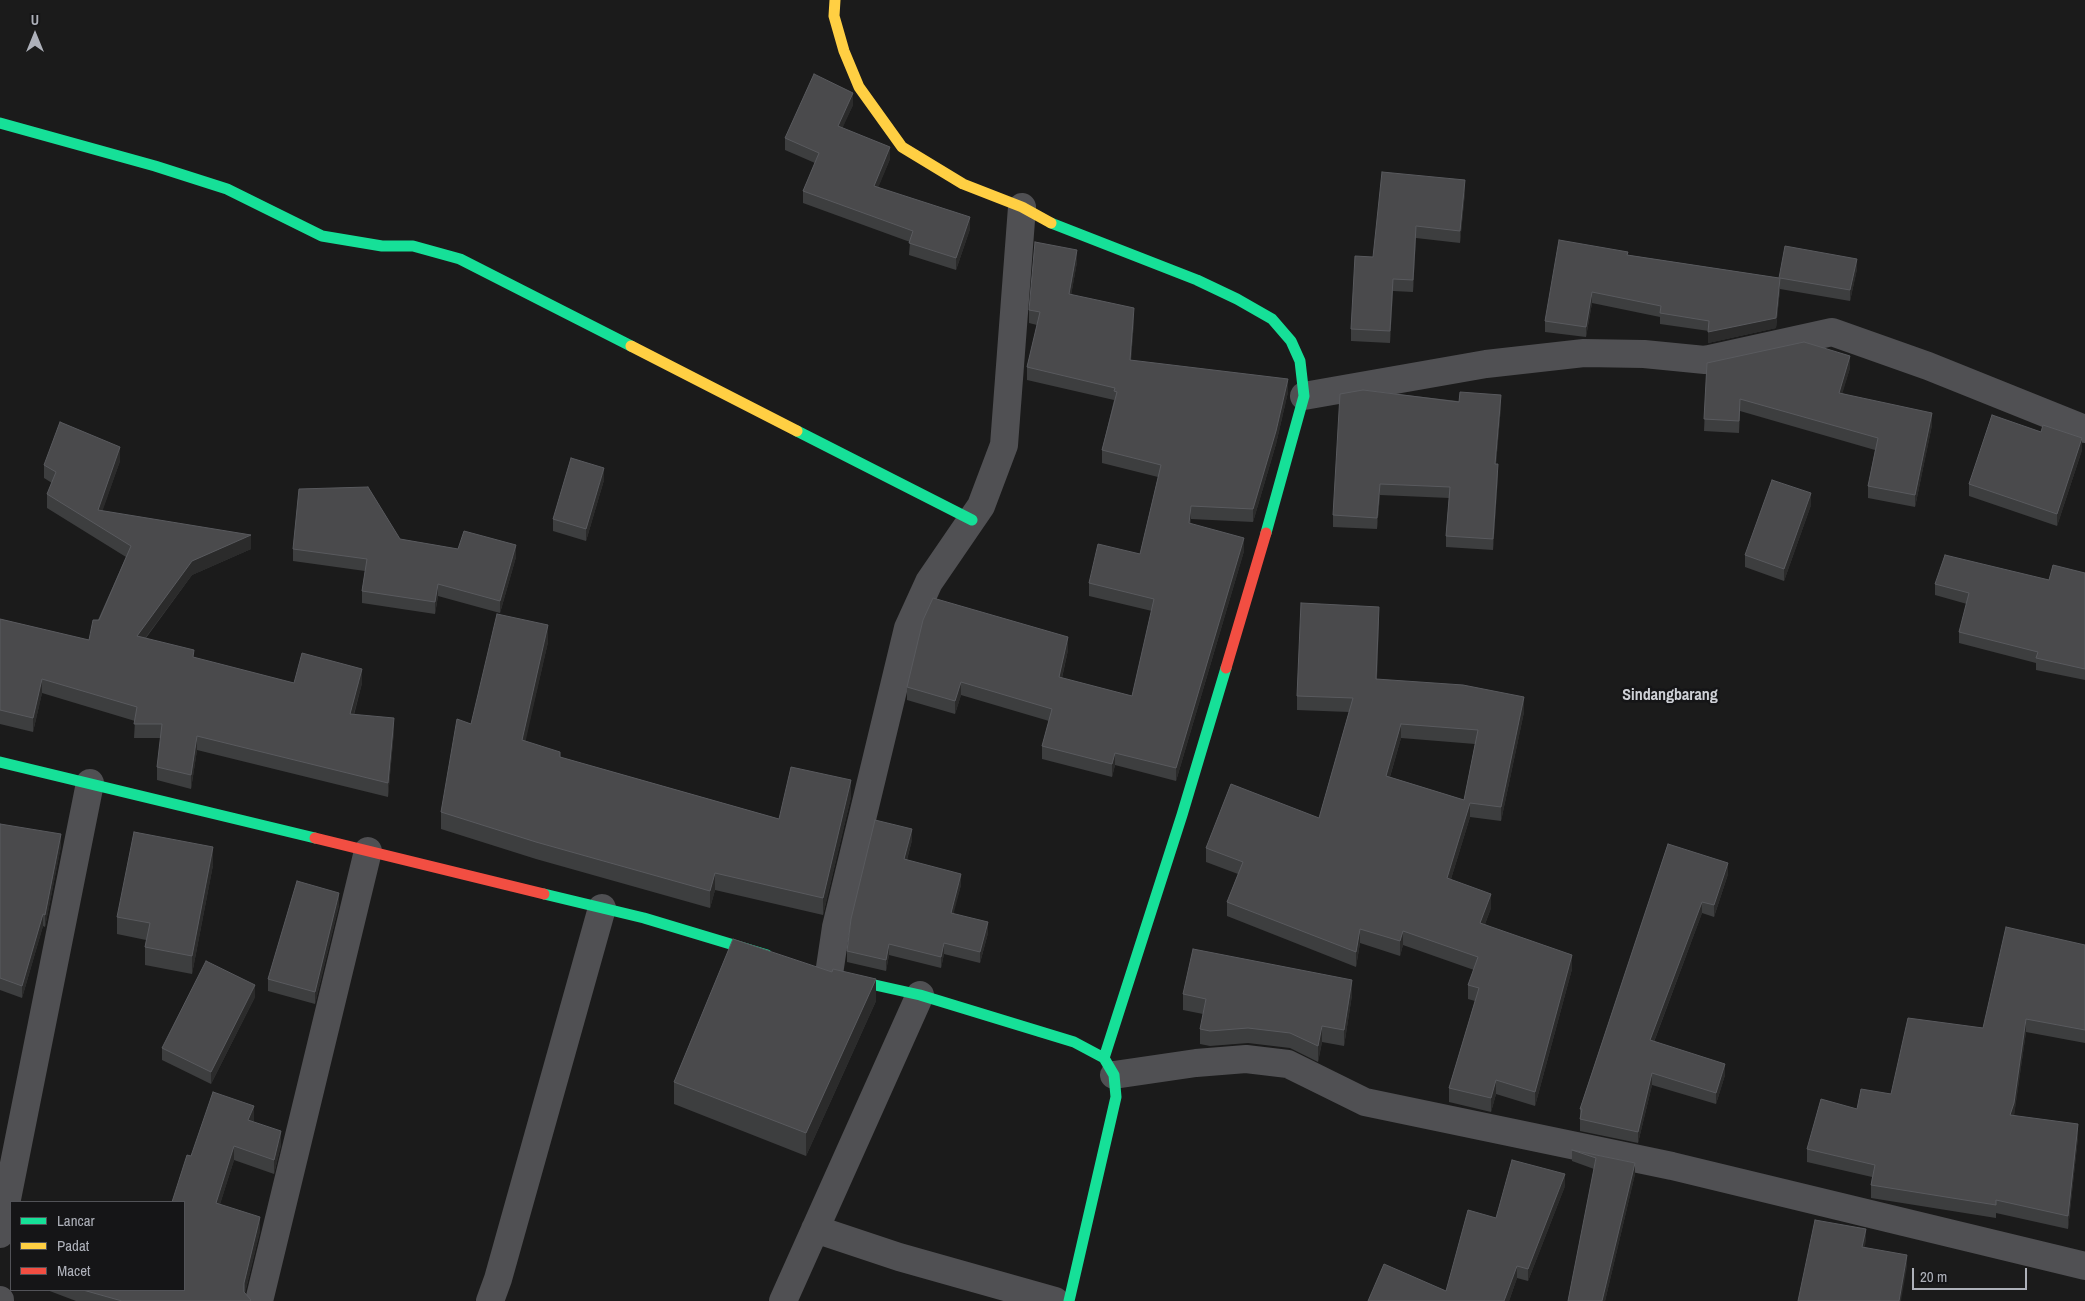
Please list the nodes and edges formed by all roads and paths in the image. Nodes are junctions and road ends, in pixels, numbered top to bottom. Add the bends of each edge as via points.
1 (835, 0) edge
2 (0, 123) edge
3 (1022, 207) junction
4 (1304, 396) junction
5 (2085, 429) edge
6 (972, 520) junction
7 (0, 762) edge
8 (90, 783) junction
9 (368, 851) junction
10 (602, 908) junction
11 (782, 960) edge
12 (824, 973) joint
13 (920, 994) junction
14 (1109, 1067) junction
15 (814, 1229) junction
16 (0, 1234) edge
17 (2085, 1266) edge
18 (259, 1301) edge
19 (490, 1301) edge
20 (783, 1301) edge
21 (1055, 1301) edge
22 (1070, 1301) edge

1 - 3 street via 834,16 844,52 859,87 902,147 963,184
2 - 6 street via 227,189 322,236 382,246 413,246 460,259
3 - 4 street via 1044,220 1197,280 1272,319 1291,341 1300,360
3 - 6 street via 1004,445 981,506
4 - 5 street via 1486,364 1584,353 1705,360 1832,332 1920,362
4 - 14 street
6 - 12 street via 929,582 908,628
7 - 8 street
8 - 9 street
8 - 16 street
9 - 10 street
9 - 18 street
10 - 11 street
10 - 19 street
12 - 13 street
13 - 14 street via 1074,1042
13 - 15 street
14 - 17 street via 1246,1059 1288,1064 1365,1102 1672,1166
14 - 22 street via 1116,1097
15 - 20 street
15 - 21 street via 898,1257

